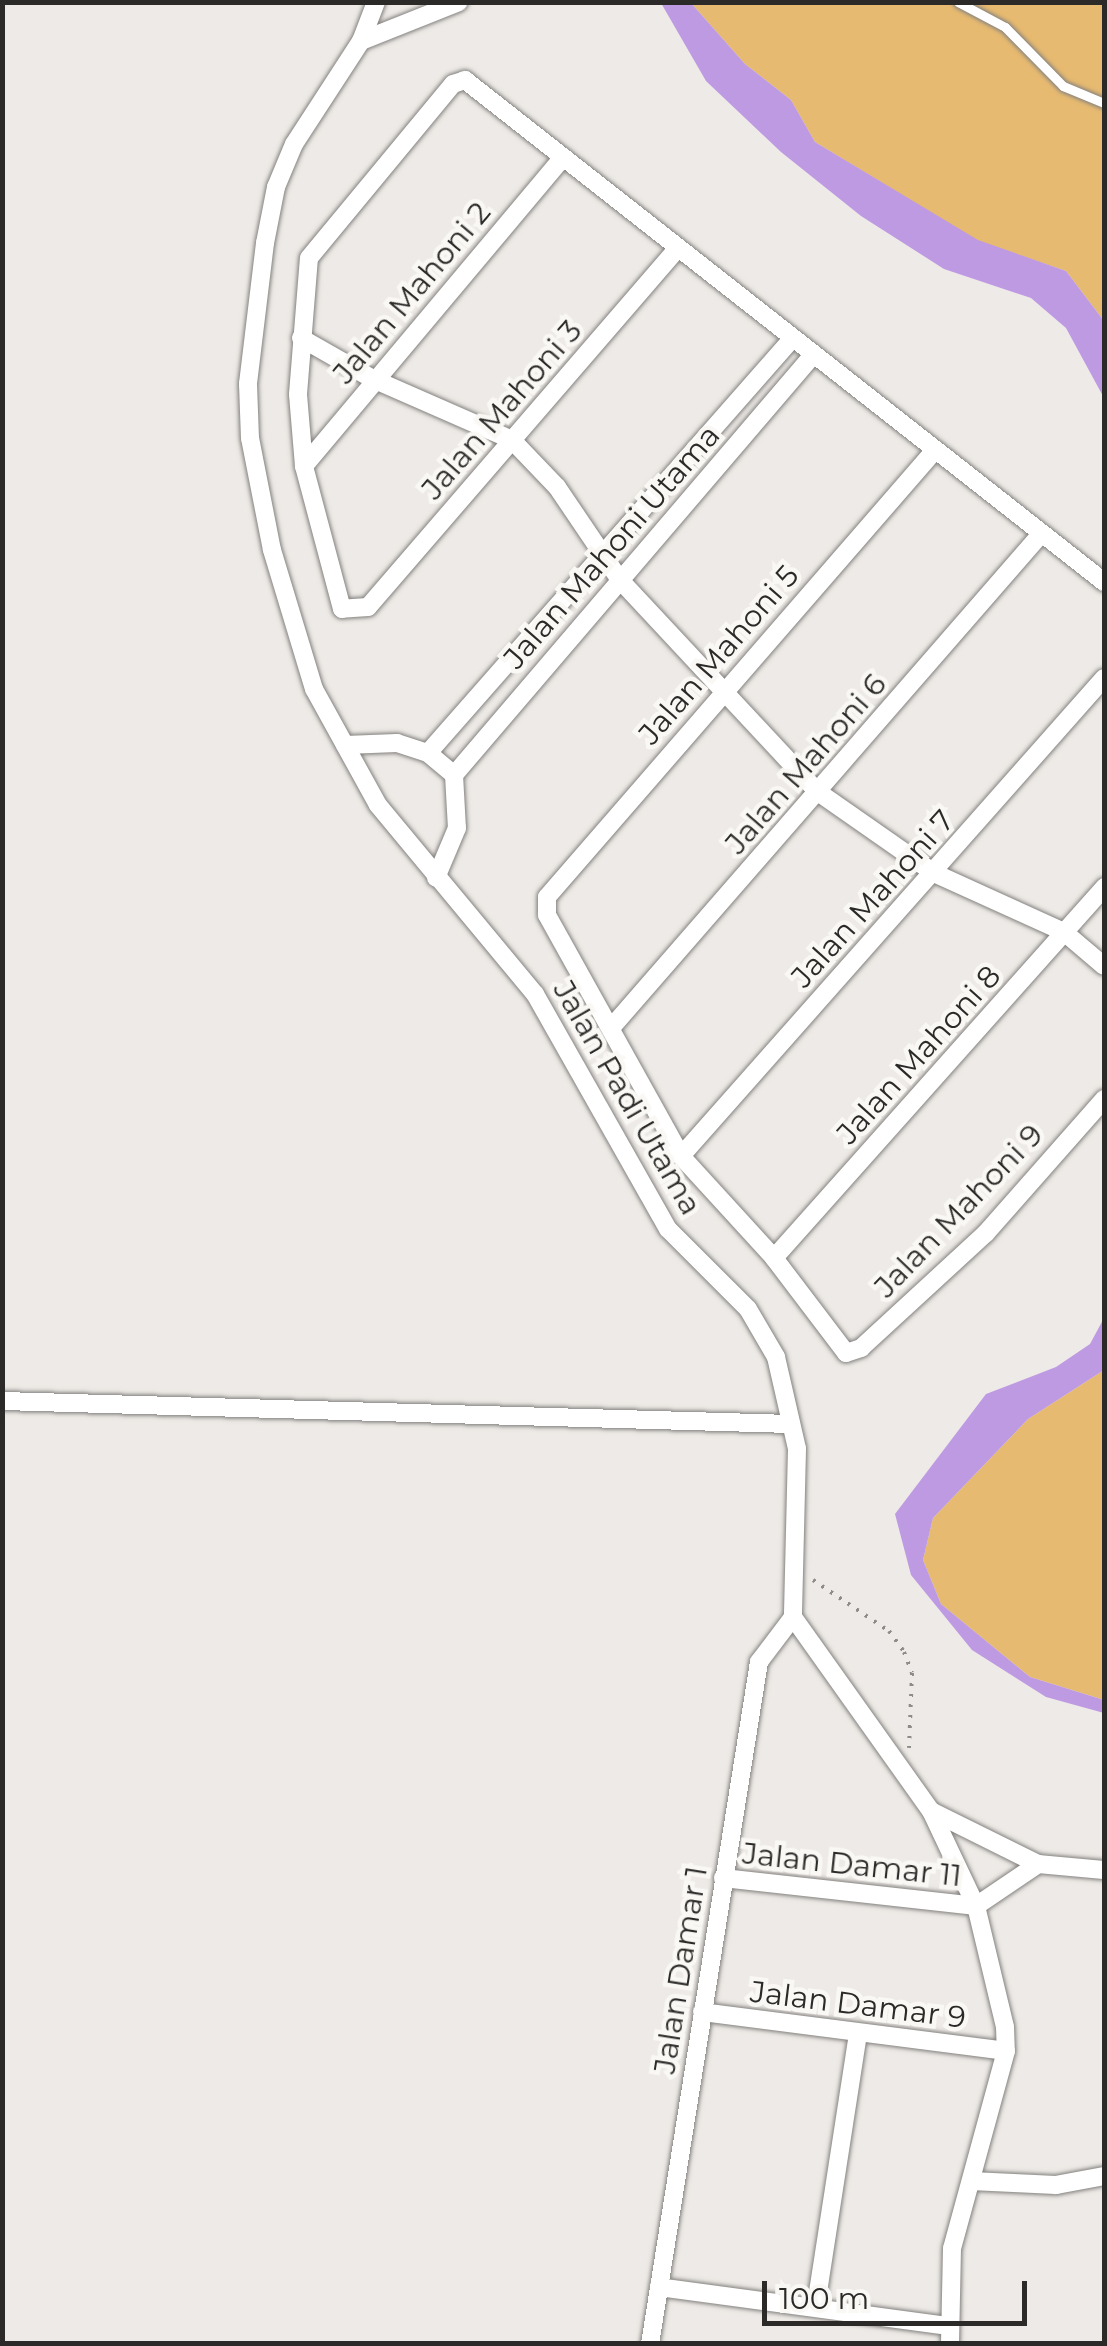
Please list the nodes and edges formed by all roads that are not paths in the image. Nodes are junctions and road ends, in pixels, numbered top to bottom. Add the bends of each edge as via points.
1 (376, 2) edge
2 (459, 2) edge
3 (958, 2) edge
4 (361, 41) junction
5 (1104, 104) edge
6 (563, 157) junction
7 (677, 249) junction
8 (301, 338) junction
9 (792, 339) junction
10 (813, 355) junction
11 (374, 379) junction
12 (512, 440) junction
13 (935, 450) junction
14 (304, 466) junction
15 (1041, 534) junction
16 (607, 557) junction
17 (620, 580) junction
18 (1104, 582) edge
19 (1104, 678) edge
20 (722, 692) junction
21 (345, 745) junction
22 (428, 753) junction
23 (454, 775) junction
24 (818, 792) junction
25 (934, 874) junction
26 (436, 878) junction
27 (1104, 887) edge
28 (1064, 932) junction
29 (1104, 966) edge
30 (611, 1028) junction
31 (1104, 1098) edge
32 (681, 1156) junction
33 (774, 1258) junction
34 (2, 1401) edge
35 (792, 1424) junction
36 (792, 1616) junction
37 (931, 1811) junction
38 (1038, 1864) junction
39 (1104, 1870) edge
40 (722, 1878) junction
41 (976, 1906) junction
42 (702, 2012) junction
43 (858, 2033) junction
44 (1006, 2051) junction
45 (1104, 2176) edge
46 (971, 2181) junction
47 (659, 2287) junction
48 (816, 2304) junction
49 (949, 2335) edge
50 (650, 2344) edge

1 - 4 street, Jalan Padi Utama
2 - 4 street
3 - 5 lane via 1005,28 1063,86
4 - 21 street, Jalan Padi Utama via 309,112 276,187 248,384 250,438 272,550 314,689
6 - 7 street
6 - 8 street via 466,80 454,84 309,258
6 - 11 street, Jalan Mahoni 2
7 - 9 street
7 - 12 street, Jalan Mahoni 3
8 - 11 street
8 - 14 street
9 - 10 street
9 - 16 street, Jalan Mahoni Utama
10 - 13 street
10 - 17 street, Jalan Mahoni Utama
11 - 12 street
11 - 14 street, Jalan Mahoni 2
12 - 14 street, Jalan Mahoni 3 via 368,607 342,609 334,596
12 - 16 street via 558,487
13 - 15 street
13 - 20 street, Jalan Mahoni 5
15 - 18 street
15 - 24 street, Jalan Mahoni 6
16 - 17 street
16 - 22 street, Jalan Mahoni Utama
17 - 20 street
17 - 23 street, Jalan Mahoni Utama
19 - 25 street, Jalan Mahoni 7
20 - 24 street
20 - 30 street, Jalan Mahoni 5 via 547,897 547,915
21 - 22 street via 397,742
21 - 26 street, Jalan Padi Utama via 378,804
22 - 23 street
23 - 26 street via 458,828
24 - 25 street
24 - 30 street, Jalan Mahoni 6
25 - 28 street
25 - 32 street, Jalan Mahoni 7
26 - 35 street, Jalan Padi Utama via 535,994 668,1229 748,1309 776,1357
27 - 28 street, Jalan Mahoni 8
28 - 29 street
28 - 33 street, Jalan Mahoni 8
30 - 32 street
31 - 33 street, Jalan Mahoni 9 via 986,1232 860,1348 846,1353
32 - 33 street
34 - 35 street
35 - 36 street, Jalan Padi Utama
36 - 37 street
36 - 40 street, Jalan Damar 1 via 759,1662
37 - 38 street
37 - 41 street
38 - 39 street
38 - 41 street
40 - 41 street, Jalan Damar 11
40 - 42 street, Jalan Damar 1
41 - 44 street
42 - 43 street, Jalan Damar 9
42 - 47 street, Jalan Damar 1
43 - 44 street, Jalan Damar 9
43 - 48 street
44 - 46 street
45 - 46 street via 1056,2185
46 - 49 street via 952,2248
47 - 48 street
47 - 50 street, Jalan Damar 1
48 - 49 street

